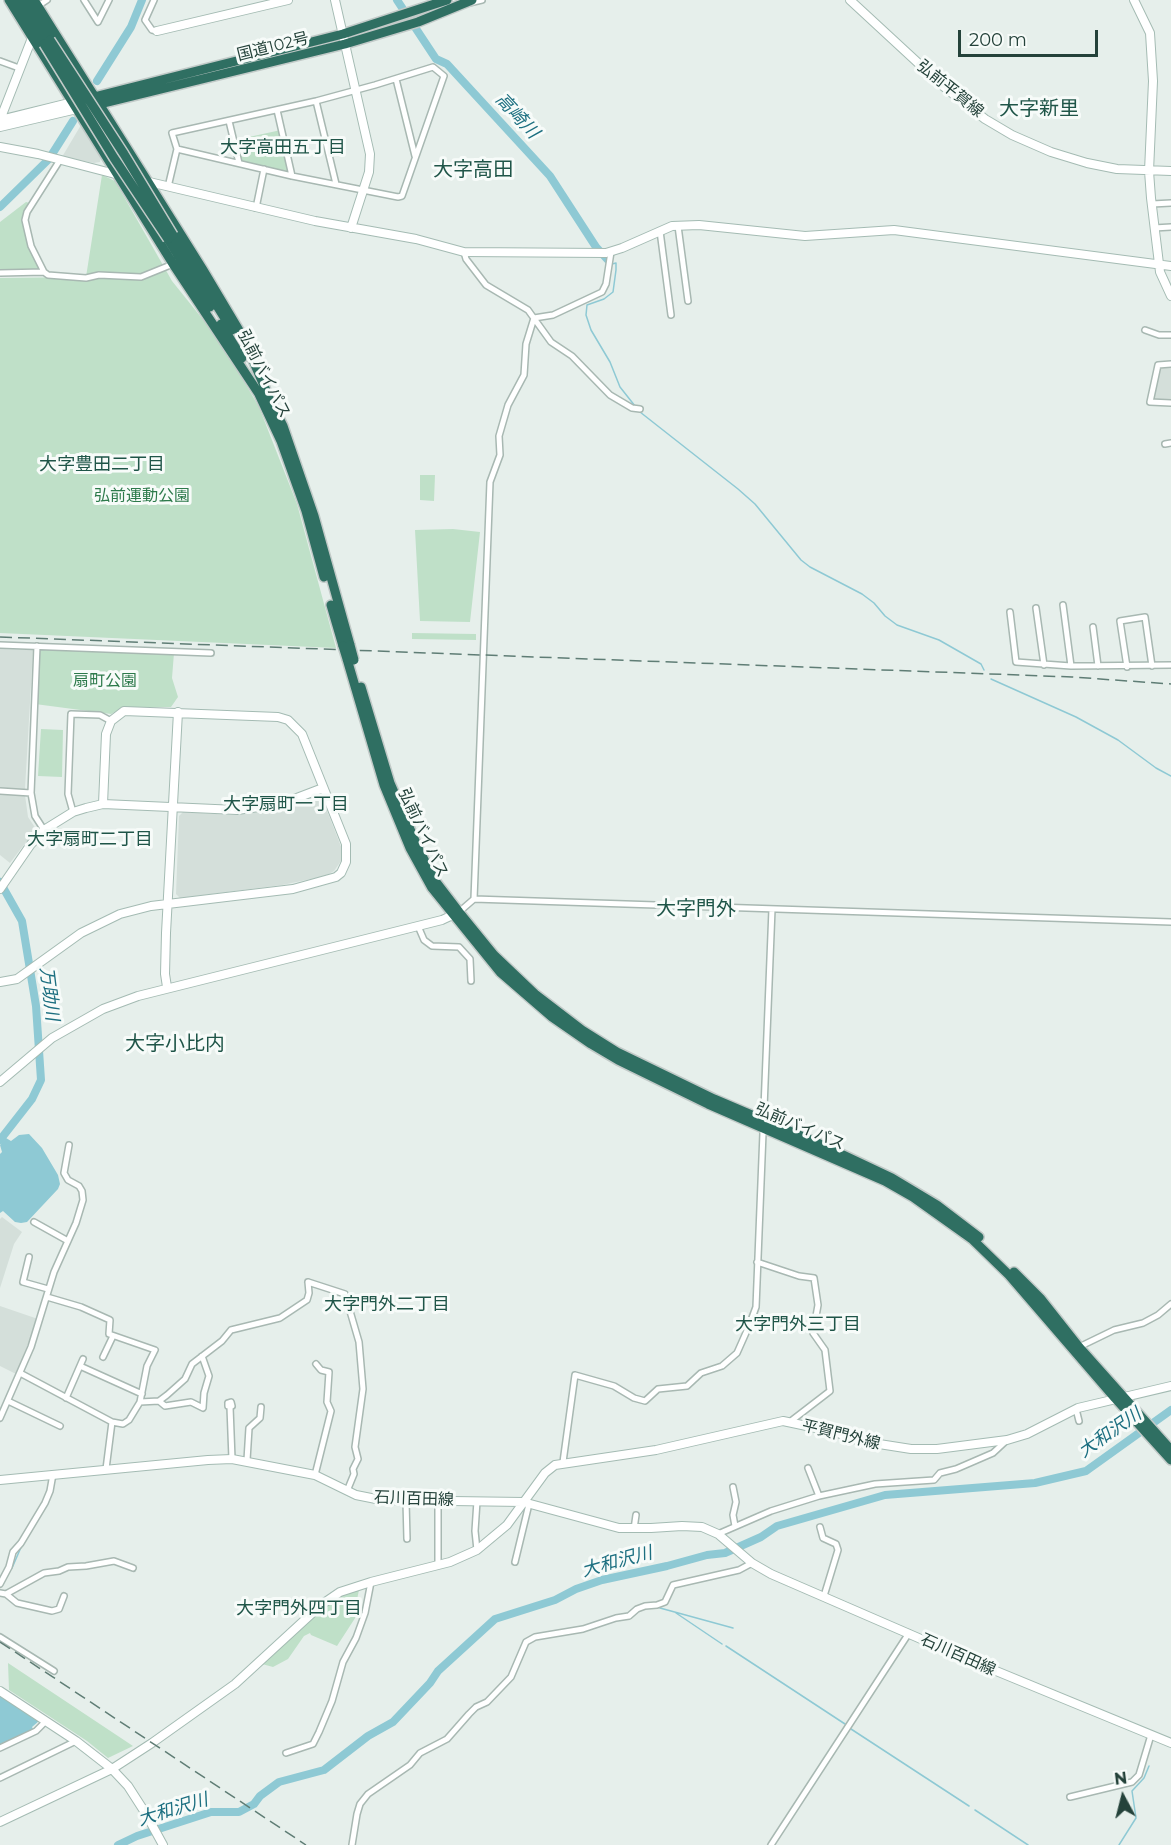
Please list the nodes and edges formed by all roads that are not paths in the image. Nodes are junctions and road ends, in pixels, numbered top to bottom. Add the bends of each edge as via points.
1 (9, 0) edge
2 (17, 0) edge
3 (25, 0) edge
4 (46, 0) edge
5 (84, 0) edge
6 (109, 0) edge
7 (154, 0) edge
8 (288, 0) edge
9 (335, 0) edge
10 (447, 0) edge
11 (482, 0) edge
12 (850, 0) edge
13 (1134, 0) edge
14 (467, 2) edge
15 (36, 3) edge
16 (253, 4) edge
17 (157, 31) joint
18 (32, 38) junction
19 (344, 39) junction
20 (47, 42) junction
21 (0, 61) edge
22 (19, 68) junction
23 (396, 79) junction
24 (356, 90) junction
25 (97, 100) junction
26 (316, 101) junction
27 (75, 106) junction
28 (277, 110) junction
29 (0, 120) edge
30 (229, 121) junction
31 (0, 127) edge
32 (0, 147) edge
33 (177, 148) junction
34 (415, 156) junction
35 (58, 159) junction
36 (238, 163) junction
37 (264, 169) junction
38 (1149, 171) junction
39 (1171, 171) edge
40 (118, 174) junction
41 (292, 176) junction
42 (150, 183) junction
43 (336, 184) junction
44 (168, 187) junction
45 (363, 189) junction
46 (1171, 203) edge
47 (1152, 204) junction
48 (256, 208) junction
49 (678, 226) junction
50 (1171, 227) edge
51 (351, 228) junction
52 (1154, 228) junction
53 (660, 231) junction
54 (464, 252) junction
55 (605, 253) junction
56 (173, 264) junction
57 (1159, 265) junction
58 (1171, 266) edge
59 (44, 272) junction
60 (0, 273) edge
61 (1171, 296) edge
62 (688, 301) dead end
63 (671, 315) dead end
64 (534, 318) junction
65 (1145, 330) dead end
66 (1171, 335) edge
67 (1171, 364) edge
68 (264, 396) junction
69 (1171, 403) edge
70 (640, 409) dead end
71 (1063, 605) dead end
72 (1036, 608) dead end
73 (1010, 612) dead end
74 (1093, 627) dead end
75 (0, 645) edge
76 (38, 646) junction
77 (211, 652) dead end
78 (1044, 665) junction
79 (1171, 665) edge
80 (1071, 666) junction
81 (1098, 666) junction
82 (1152, 666) junction
83 (1126, 667) junction
84 (178, 712) junction
85 (111, 721) junction
86 (323, 788) junction
87 (0, 791) edge
88 (31, 793) junction
89 (103, 804) junction
90 (173, 807) junction
91 (73, 812) junction
92 (44, 830) junction
93 (0, 889) edge
94 (474, 899) junction
95 (168, 905) junction
96 (772, 909) junction
97 (456, 914) junction
98 (1171, 922) edge
99 (418, 926) junction
100 (471, 981) dead end
101 (0, 982) edge
102 (167, 987) junction
103 (1, 1079) edge
104 (764, 1124) junction
105 (69, 1145) dead end
106 (34, 1222) dead end
107 (68, 1241) junction
108 (29, 1257) dead end
109 (757, 1262) junction
110 (48, 1289) junction
111 (47, 1297) junction
112 (1171, 1304) edge
113 (113, 1336) junction
114 (1079, 1347) junction
115 (202, 1356) junction
116 (103, 1357) dead end
117 (83, 1359) dead end
118 (316, 1364) dead end
119 (80, 1366) junction
120 (20, 1373) junction
121 (1171, 1386) edge
122 (142, 1394) junction
123 (229, 1395) dead end
124 (1119, 1397) junction
125 (66, 1398) junction
126 (8, 1401) junction
127 (159, 1401) junction
128 (140, 1402) junction
129 (261, 1407) dead end
130 (1076, 1409) junction
131 (0, 1418) edge
132 (791, 1421) junction
133 (1079, 1421) dead end
134 (112, 1422) junction
135 (60, 1426) dead end
136 (1007, 1440) junction
137 (1168, 1450) edge
138 (232, 1459) junction
139 (247, 1460) junction
140 (1171, 1460) edge
141 (562, 1462) junction
142 (808, 1468) dead end
143 (106, 1469) junction
144 (53, 1474) junction
145 (315, 1475) junction
146 (0, 1480) edge
147 (733, 1487) dead end
148 (347, 1491) junction
149 (819, 1496) junction
150 (406, 1501) junction
151 (438, 1501) junction
152 (477, 1501) junction
153 (526, 1503) junction
154 (636, 1515) dead end
155 (735, 1526) junction
156 (820, 1527) dead end
157 (634, 1529) junction
158 (720, 1535) junction
159 (407, 1539) dead end
160 (477, 1550) junction
161 (515, 1562) dead end
162 (751, 1562) junction
163 (438, 1565) junction
164 (133, 1568) dead end
165 (371, 1582) junction
166 (0, 1584) edge
167 (3, 1594) edge
168 (64, 1596) dead end
169 (824, 1596) junction
170 (909, 1633) junction
171 (0, 1637) edge
172 (54, 1671) dead end
173 (0, 1690) edge
174 (45, 1722) junction
175 (1151, 1735) junction
176 (76, 1741) junction
177 (1171, 1743) edge
178 (0, 1748) edge
179 (286, 1753) dead end
180 (112, 1769) junction
181 (0, 1778) edge
182 (1070, 1797) dead end
183 (0, 1822) edge
184 (163, 1845) edge
185 (352, 1845) edge
186 (771, 1845) edge

1 - 18 highway
2 - 20 highway, 弘前バイパス
3 - 20 highway, 弘前バイパス
4 - 15 street
5 - 6 street via 98,22
7 - 17 street via 145,20
8 - 16 street
9 - 19 street
10 - 19 highway, 国道102号
11 - 14 street
12 - 38 street, 弘前平賀線 via 950,92 1011,135 1087,163
13 - 38 street via 1150,33 1152,47
14 - 19 highway, 国道102号 via 406,26
15 - 25 highway
16 - 17 street
18 - 22 street
18 - 27 highway
19 - 24 street
19 - 25 highway, 国道102号
20 - 68 highway, 弘前バイパス, bridge via 114,158 170,237
21 - 22 street
22 - 29 street
23 - 24 street
23 - 34 street
23 - 34 street via 433,67 444,76
24 - 26 street
24 - 45 street via 370,154
25 - 27 highway, 国道102号
25 - 42 highway
26 - 28 street
26 - 43 street
27 - 29 street
27 - 31 street
27 - 40 highway
28 - 30 street
28 - 41 street
30 - 33 street via 172,133
30 - 36 street
32 - 35 street
33 - 36 street
33 - 44 street
34 - 45 street via 402,196
35 - 40 street
35 - 59 street via 25,220 31,246
36 - 37 street
37 - 41 street
37 - 48 street
38 - 39 street, 弘前平賀線
38 - 47 street
40 - 42 street
40 - 56 highway
41 - 43 street
42 - 44 street
42 - 68 highway via 243,338
43 - 45 street
44 - 48 street
45 - 51 street
46 - 47 street
47 - 52 street
48 - 51 street
49 - 53 street
49 - 57 street via 805,236 894,230
49 - 62 street
50 - 52 street
51 - 54 street
52 - 57 street
53 - 55 street
53 - 63 street
54 - 55 street
54 - 64 street via 486,285 528,310
55 - 64 street via 606,284 602,292 553,315
56 - 59 street via 141,277 80,277
56 - 68 highway
57 - 58 street
57 - 61 street
59 - 60 street
64 - 70 street via 551,342 572,356 610,395
64 - 94 street via 526,344 524,375 508,405 499,436 500,455 490,482
65 - 66 street
67 - 69 street via 1158,365 1150,402
68 - 97 highway, 弘前バイパス, bridge via 283,426 315,516 346,646 390,783 419,850
71 - 80 street
72 - 78 street
73 - 78 street via 1016,662
74 - 81 street
75 - 76 street
76 - 77 street
76 - 88 street
78 - 80 street
79 - 82 street
80 - 81 street
81 - 83 street
82 - 83 street
82 - 83 street via 1145,617 1120,621
84 - 85 street via 130,710
84 - 86 street via 288,720 302,734
84 - 90 street
85 - 89 street via 106,734
85 - 91 street via 100,715 71,714 68,794
86 - 90 street via 266,807
86 - 95 street via 346,844 346,862 336,877 265,894
87 - 88 street
88 - 92 street via 32,808
89 - 90 street
89 - 91 street
90 - 95 street
91 - 92 street
92 - 93 street
94 - 96 street
94 - 97 street
95 - 101 street via 130,910 100,922 25,975
95 - 102 street
96 - 98 street
96 - 104 street
97 - 99 street
97 - 104 highway, 弘前バイパス via 500,972 591,1044 659,1081
99 - 100 street via 424,940 432,946 459,947 465,953 470,959
99 - 102 street
102 - 103 street via 103,1009 39,1048
104 - 109 street
104 - 114 highway, 弘前バイパス via 866,1165 938,1205 983,1240 1041,1299
104 - 124 highway, 弘前バイパス via 885,1181 972,1239
105 - 107 street via 64,1173 79,1186 83,1200
106 - 107 street
107 - 110 street
108 - 110 street via 23,1282
109 - 132 street via 814,1278 818,1305 813,1333 825,1350 830,1391
109 - 141 street via 756,1307 737,1353 722,1366 701,1373 687,1386 658,1389 645,1401 614,1386 574,1375
110 - 111 street
111 - 113 street via 110,1320 108,1331
111 - 120 street
112 - 114 street via 1143,1323 1114,1330
113 - 116 street
113 - 122 street via 155,1350 147,1366
114 - 124 highway, 弘前バイパス
115 - 127 street via 192,1364 185,1379
115 - 127 street via 209,1376 203,1408 191,1402 165,1406
115 - 148 street via 231,1330 280,1318 307,1300 308,1282 345,1294 358,1342 363,1389 355,1447 358,1459
117 - 119 street
118 - 145 street via 328,1372 327,1402 331,1411
119 - 122 street
119 - 125 street
120 - 125 street
120 - 126 street
121 - 124 street, 平賀門外線
122 - 128 street
123 - 138 street
124 - 130 street, 平賀門外線
124 - 137 highway, 弘前バイパス
125 - 134 street
126 - 131 street
126 - 135 street
127 - 128 street
128 - 134 street via 129,1420 123,1424
129 - 139 street via 260,1418 249,1428
130 - 133 street
130 - 136 street, 平賀門外線
132 - 136 street, 平賀門外線 via 860,1441 911,1449
132 - 141 street, 平賀門外線 via 656,1450
134 - 143 street
136 - 149 street via 993,1453 939,1473 934,1480 875,1484
137 - 140 highway, 弘前バイパス
138 - 139 street, 石川百田線
138 - 143 street, 石川百田線
139 - 145 street, 石川百田線
141 - 153 street via 550,1468
142 - 149 street
143 - 144 street, 石川百田線
144 - 146 street, 石川百田線
144 - 166 street via 45,1503 13,1552
145 - 148 street, 石川百田線
147 - 155 street
148 - 150 street, 石川百田線 via 369,1499
149 - 155 street
150 - 151 street, 石川百田線
150 - 159 street
151 - 152 street, 石川百田線
151 - 163 street
152 - 153 street, 石川百田線
152 - 160 street
153 - 157 street, 石川百田線
153 - 160 street
153 - 161 street
154 - 157 street
155 - 158 street
156 - 169 street via 823,1538 836,1544 838,1550
157 - 158 street, 石川百田線 via 692,1526
158 - 162 street, 石川百田線
160 - 163 street
162 - 169 street, 石川百田線
162 - 185 street via 739,1570 673,1585 665,1602 637,1609 629,1616 526,1642 511,1677 487,1702 476,1707 447,1739 420,1753 410,1765 368,1794 360,1804
163 - 165 street
164 - 167 street via 114,1561 68,1567
165 - 179 street via 365,1613 319,1732 313,1744
165 - 180 street via 330,1598 228,1689
167 - 168 street via 17,1603 52,1611 59,1609
169 - 170 street, 石川百田線
170 - 175 street, 石川百田線
170 - 186 street
171 - 172 street
173 - 174 street
174 - 176 street
174 - 178 street via 36,1731
175 - 177 street, 石川百田線
175 - 182 street via 1139,1775 1132,1782
176 - 180 street
176 - 181 street
180 - 183 street
180 - 184 street via 128,1786

